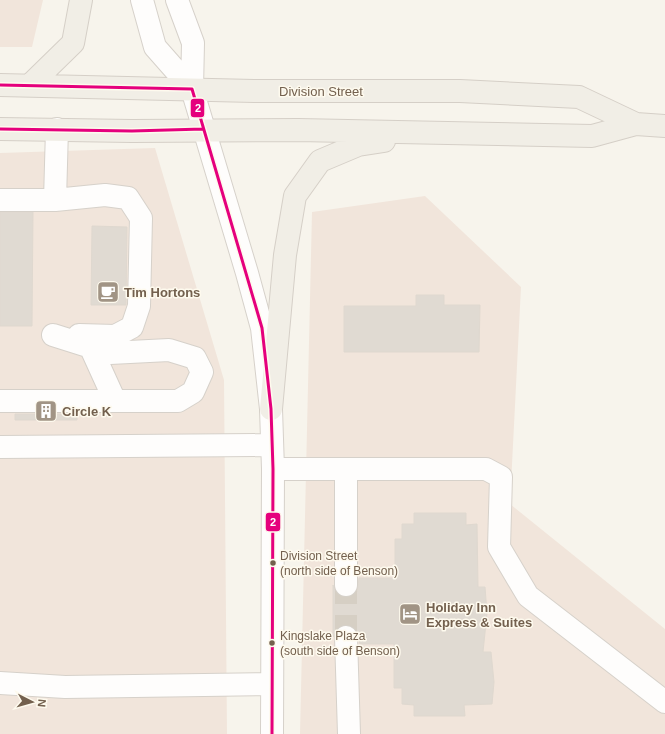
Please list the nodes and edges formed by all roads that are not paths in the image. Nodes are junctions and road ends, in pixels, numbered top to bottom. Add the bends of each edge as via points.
1 (81, 0) edge
2 (142, 0) edge
3 (177, 0) edge
4 (30, 84) junction
5 (0, 85) edge
6 (192, 89) junction
7 (636, 124) junction
8 (665, 126) edge
9 (0, 129) edge
10 (56, 129) junction
11 (203, 130) junction
12 (441, 132) junction
13 (0, 200) edge
14 (55, 200) junction
15 (90, 346) junction
16 (0, 401) edge
17 (115, 401) junction
18 (271, 409) junction
19 (272, 445) junction
20 (0, 447) edge
21 (273, 469) junction
22 (346, 469) junction
23 (346, 585) tunnel mouth
24 (346, 637) tunnel mouth
25 (0, 683) edge
26 (272, 684) junction
27 (665, 702) edge
28 (272, 734) edge
29 (349, 734) edge

1 - 4 main road via 73,43
2 - 6 street via 155,47
3 - 6 street via 193,43
4 - 5 main road, Division Street
4 - 6 main road, Division Street
6 - 7 main road, Division Street via 460,91 579,97
6 - 11 street
7 - 8 main road, Division Street
7 - 12 main road, Division Street via 592,136
9 - 10 main road, Division Street
10 - 11 main road, Division Street
10 - 14 street
11 - 12 main road, Division Street
11 - 18 street via 262,328
12 - 18 main road via 358,145 320,161 295,196 285,255
13 - 14 street
14 - 15 street via 105,195 128,198 140,218 140,306 132,327 115,336 54,335
15 - 17 street
15 - 17 street via 110,353 169,350 195,358 202,372 193,392 178,401
16 - 17 street
18 - 19 street
19 - 20 street
19 - 21 street
21 - 22 street
21 - 26 street
22 - 23 street
22 - 27 street via 486,469 501,476 499,547 528,596
24 - 29 street
25 - 26 street via 65,687
26 - 28 street

